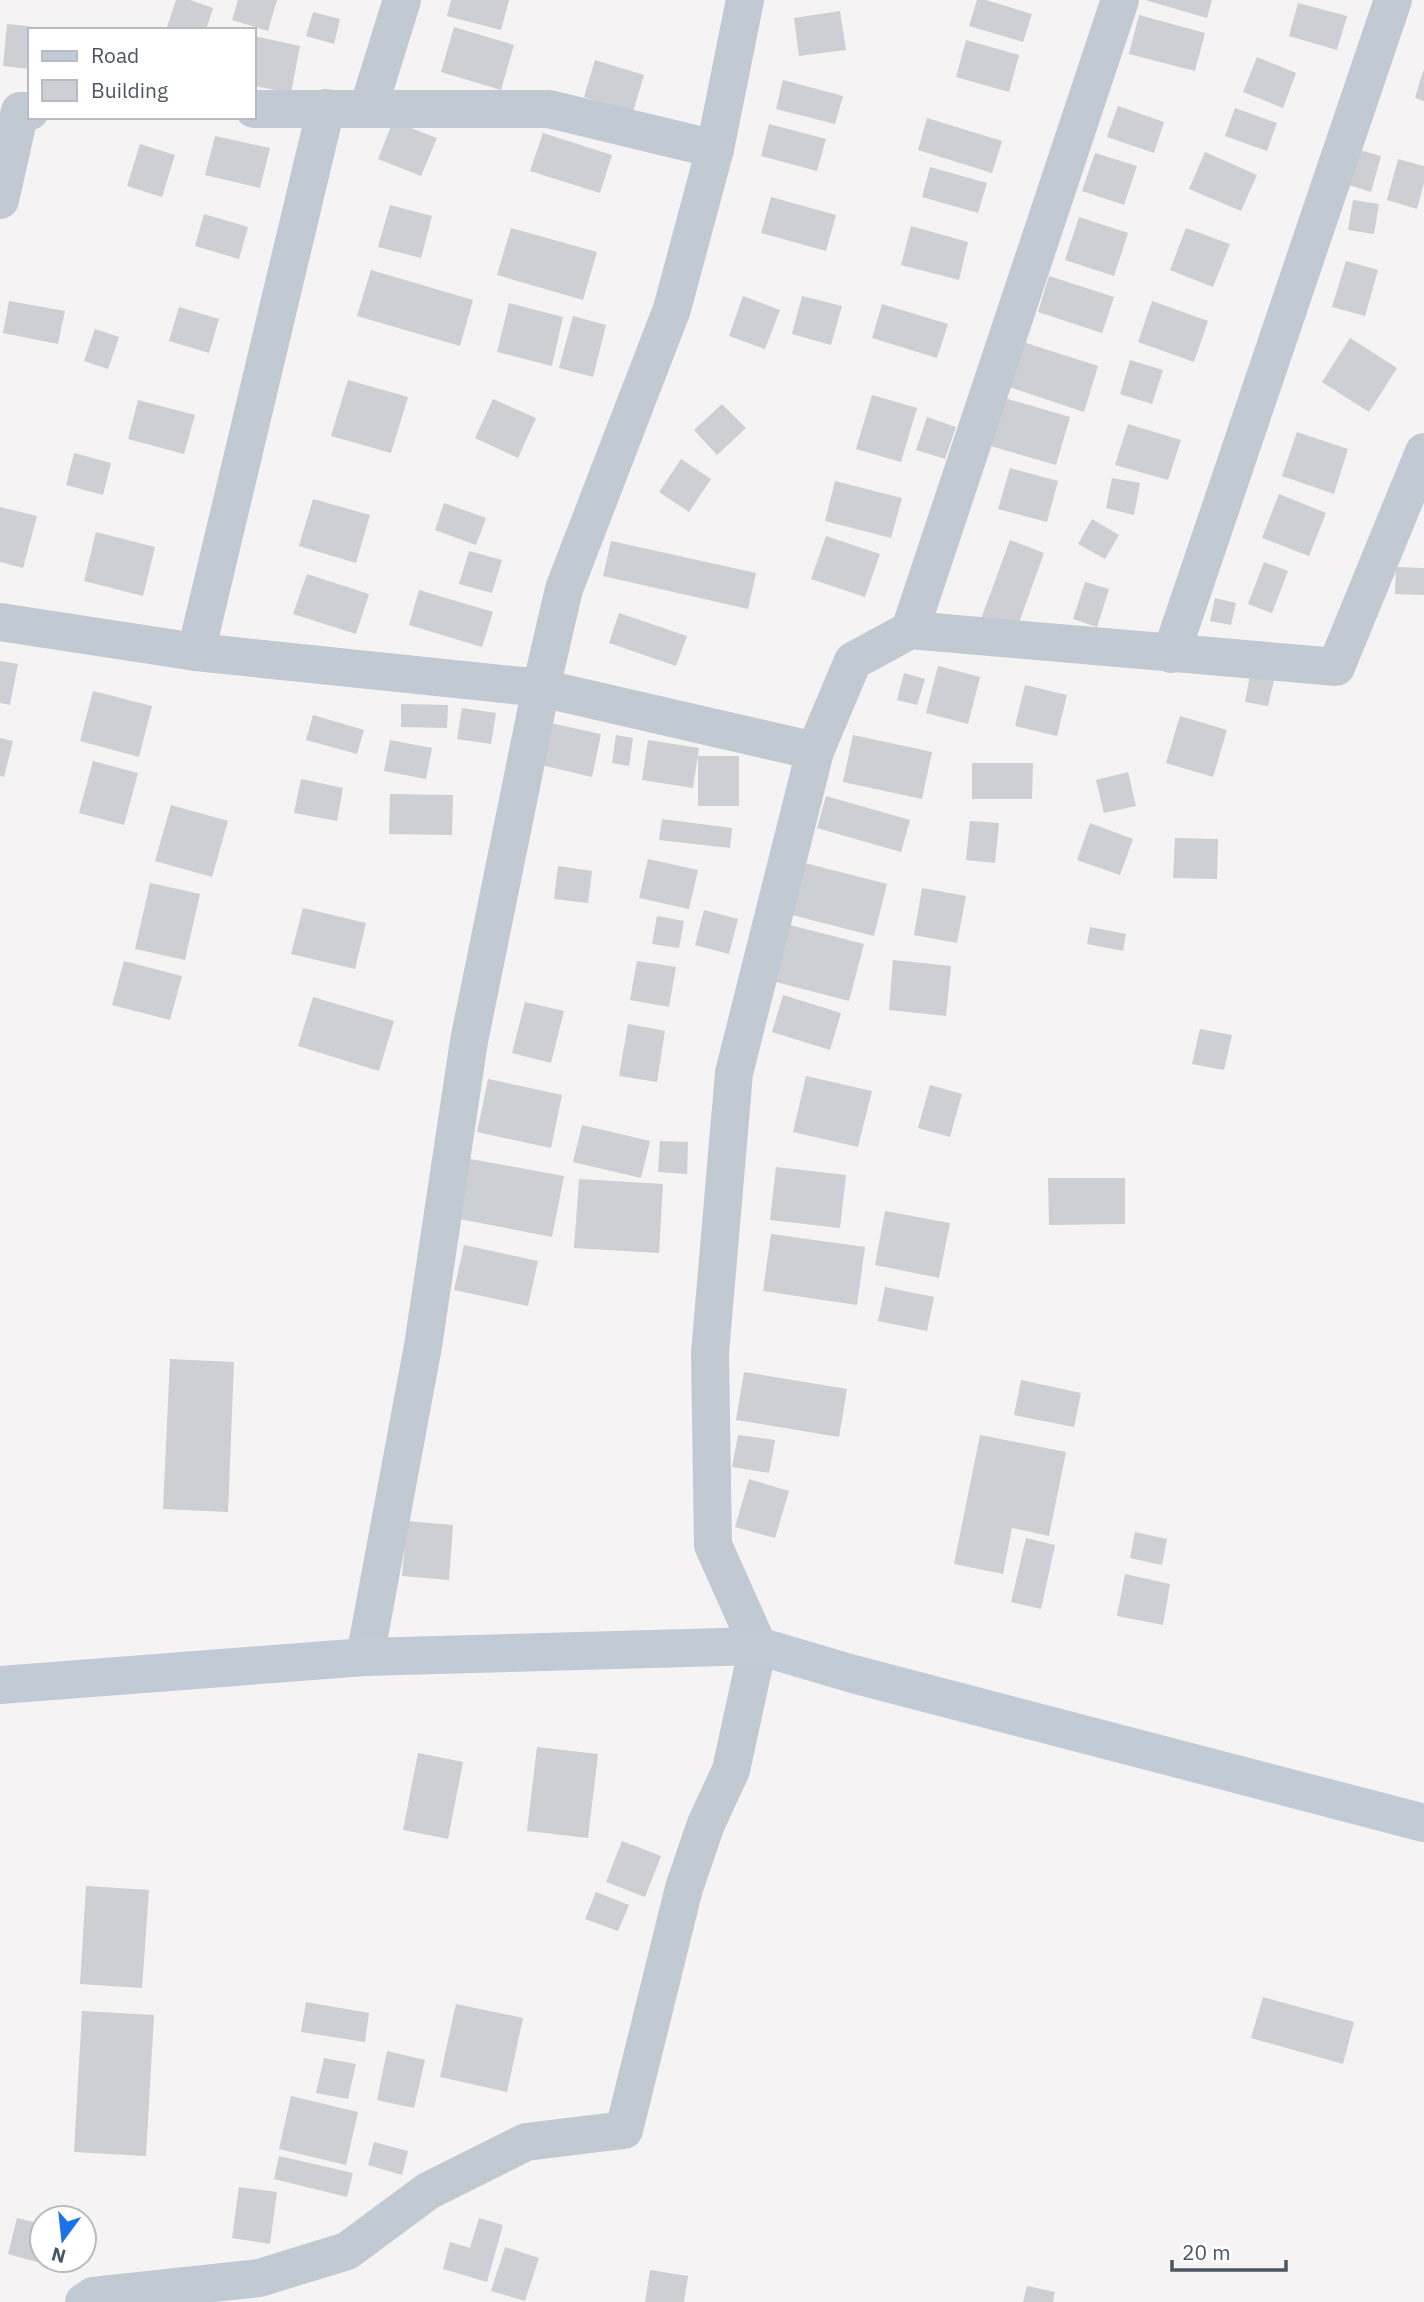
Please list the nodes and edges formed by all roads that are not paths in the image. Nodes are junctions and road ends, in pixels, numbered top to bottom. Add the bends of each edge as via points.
1 (402, 0) edge
2 (746, 0) edge
3 (1120, 0) edge
4 (1393, 0) edge
5 (326, 108) junction
6 (256, 109) edge
7 (368, 109) junction
8 (28, 111) edge
9 (715, 149) junction
10 (0, 200) edge
11 (1424, 452) edge
12 (0, 622) edge
13 (910, 630) junction
14 (196, 652) junction
15 (1171, 654) junction
16 (541, 688) junction
17 (815, 751) junction
18 (758, 1646) junction
19 (365, 1657) junction
20 (0, 1685) edge
21 (1424, 1823) edge
22 (84, 2302) edge

1 - 7 street
2 - 9 street
3 - 13 street
4 - 15 street
5 - 6 street
5 - 7 street
5 - 14 street
7 - 9 street via 550,109
8 - 10 street via 20,111
9 - 16 street via 672,309 564,589
11 - 15 street via 1336,667
12 - 14 street
13 - 15 street
13 - 17 street via 853,661
14 - 16 street
16 - 17 street
16 - 19 street via 469,1041 423,1346
17 - 18 street via 734,1073 710,1353 713,1545
18 - 19 street
18 - 21 street
18 - 22 street via 731,1770 684,1888 624,2130 526,2142 428,2191 347,2250 258,2278 93,2296
19 - 20 street

